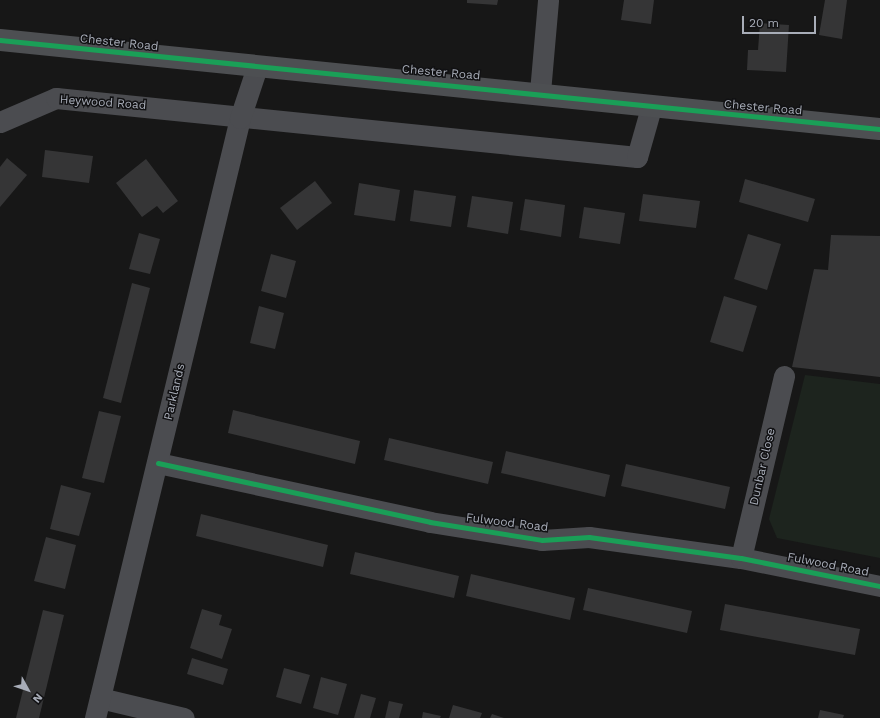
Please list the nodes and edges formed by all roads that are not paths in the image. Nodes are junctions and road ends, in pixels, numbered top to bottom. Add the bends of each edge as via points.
1 (548, 0) edge
2 (0, 40) edge
3 (257, 67) junction
4 (540, 92) junction
5 (651, 108) junction
6 (240, 118) junction
7 (0, 122) edge
8 (880, 129) edge
9 (784, 376) dead end
10 (158, 463) junction
11 (741, 558) junction
12 (880, 586) edge
13 (100, 698) junction
14 (95, 718) edge
15 (184, 718) edge

1 - 4 street
2 - 3 main road, Chester Road
3 - 4 main road, Chester Road
3 - 6 street, Parklands
4 - 5 main road, Chester Road
5 - 6 street via 637,157
5 - 8 main road, Chester Road
6 - 7 street, Heywood Road via 163,107 56,98
6 - 10 street, Parklands
9 - 11 street, Dunbar Close
10 - 11 street, Fulwood Road via 437,523 542,540 589,537
10 - 13 street, Parklands
11 - 12 street, Fulwood Road
13 - 14 street, Parklands
13 - 15 street

